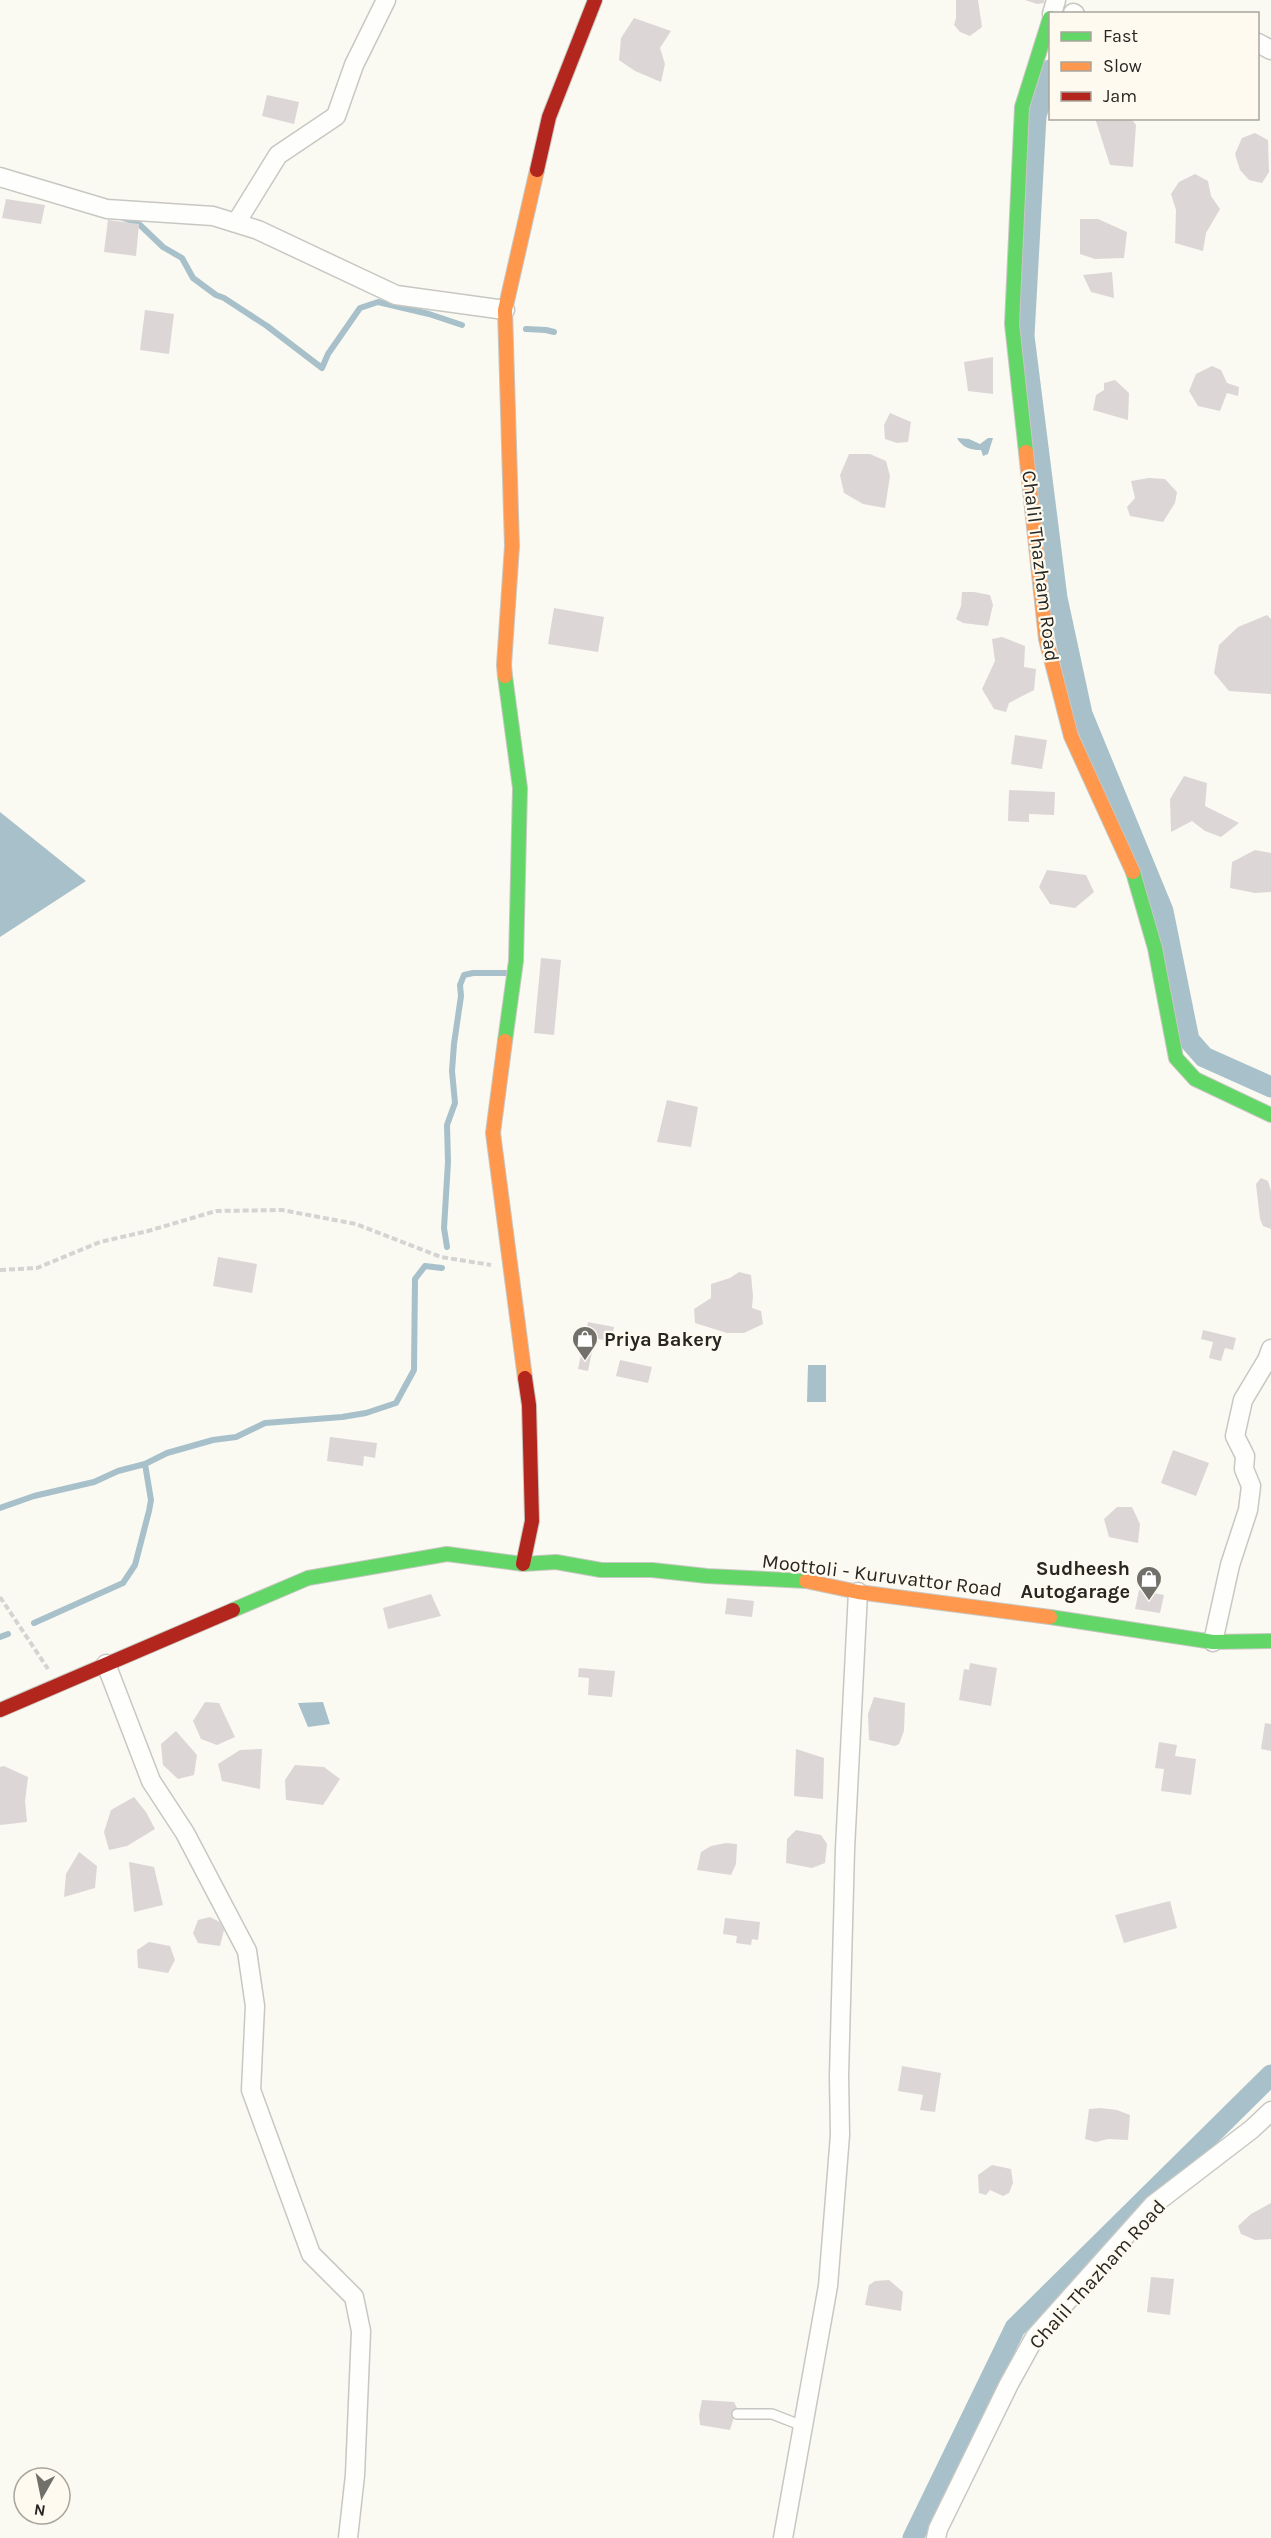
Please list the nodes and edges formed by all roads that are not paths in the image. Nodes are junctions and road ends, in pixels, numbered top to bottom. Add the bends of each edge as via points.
1 (386, 0) edge
2 (595, 0) edge
3 (1049, 21) edge
4 (0, 177) edge
5 (236, 223) junction
6 (505, 310) junction
7 (1271, 1115) edge
8 (1271, 1349) edge
9 (523, 1564) junction
10 (858, 1592) junction
11 (1271, 1641) edge
12 (1213, 1642) junction
13 (106, 1664) junction
14 (0, 1710) edge
15 (1271, 2111) edge
16 (737, 2414) dead end
17 (803, 2426) junction
18 (348, 2538) edge
19 (783, 2538) edge
20 (936, 2538) edge

1 - 5 street via 354,65 336,116 278,155
2 - 6 main road via 549,117
3 - 7 main road, Chalil Thazham Road via 1022,107 1012,324 1046,639 1071,736 1134,875 1155,948 1176,1058 1195,1079
4 - 5 street via 107,209 213,216
5 - 6 street via 396,295
6 - 9 main road via 512,546 504,665 520,788 516,961 493,1133 529,1405 532,1521
8 - 12 street via 1243,1400 1235,1436 1245,1456 1244,1469 1251,1486
9 - 10 main road, Moottoli - Kuruvattor Road via 556,1562 601,1570 807,1581
9 - 13 main road, Moottoli - Kuruvattor Road via 447,1554 308,1578
10 - 12 main road, Moottoli - Kuruvattor Road
10 - 17 street via 845,1849 840,2135 828,2286
11 - 12 main road, Moottoli - Kuruvattor Road
13 - 14 main road, Moottoli - Kuruvattor Road
13 - 18 street via 151,1781 185,1833 247,1950 255,2006 251,2090 311,2254 354,2297 361,2331 355,2475
15 - 20 street, Chalil Thazham Road via 1153,2205 1035,2337
16 - 17 lane via 772,2414
17 - 19 street

